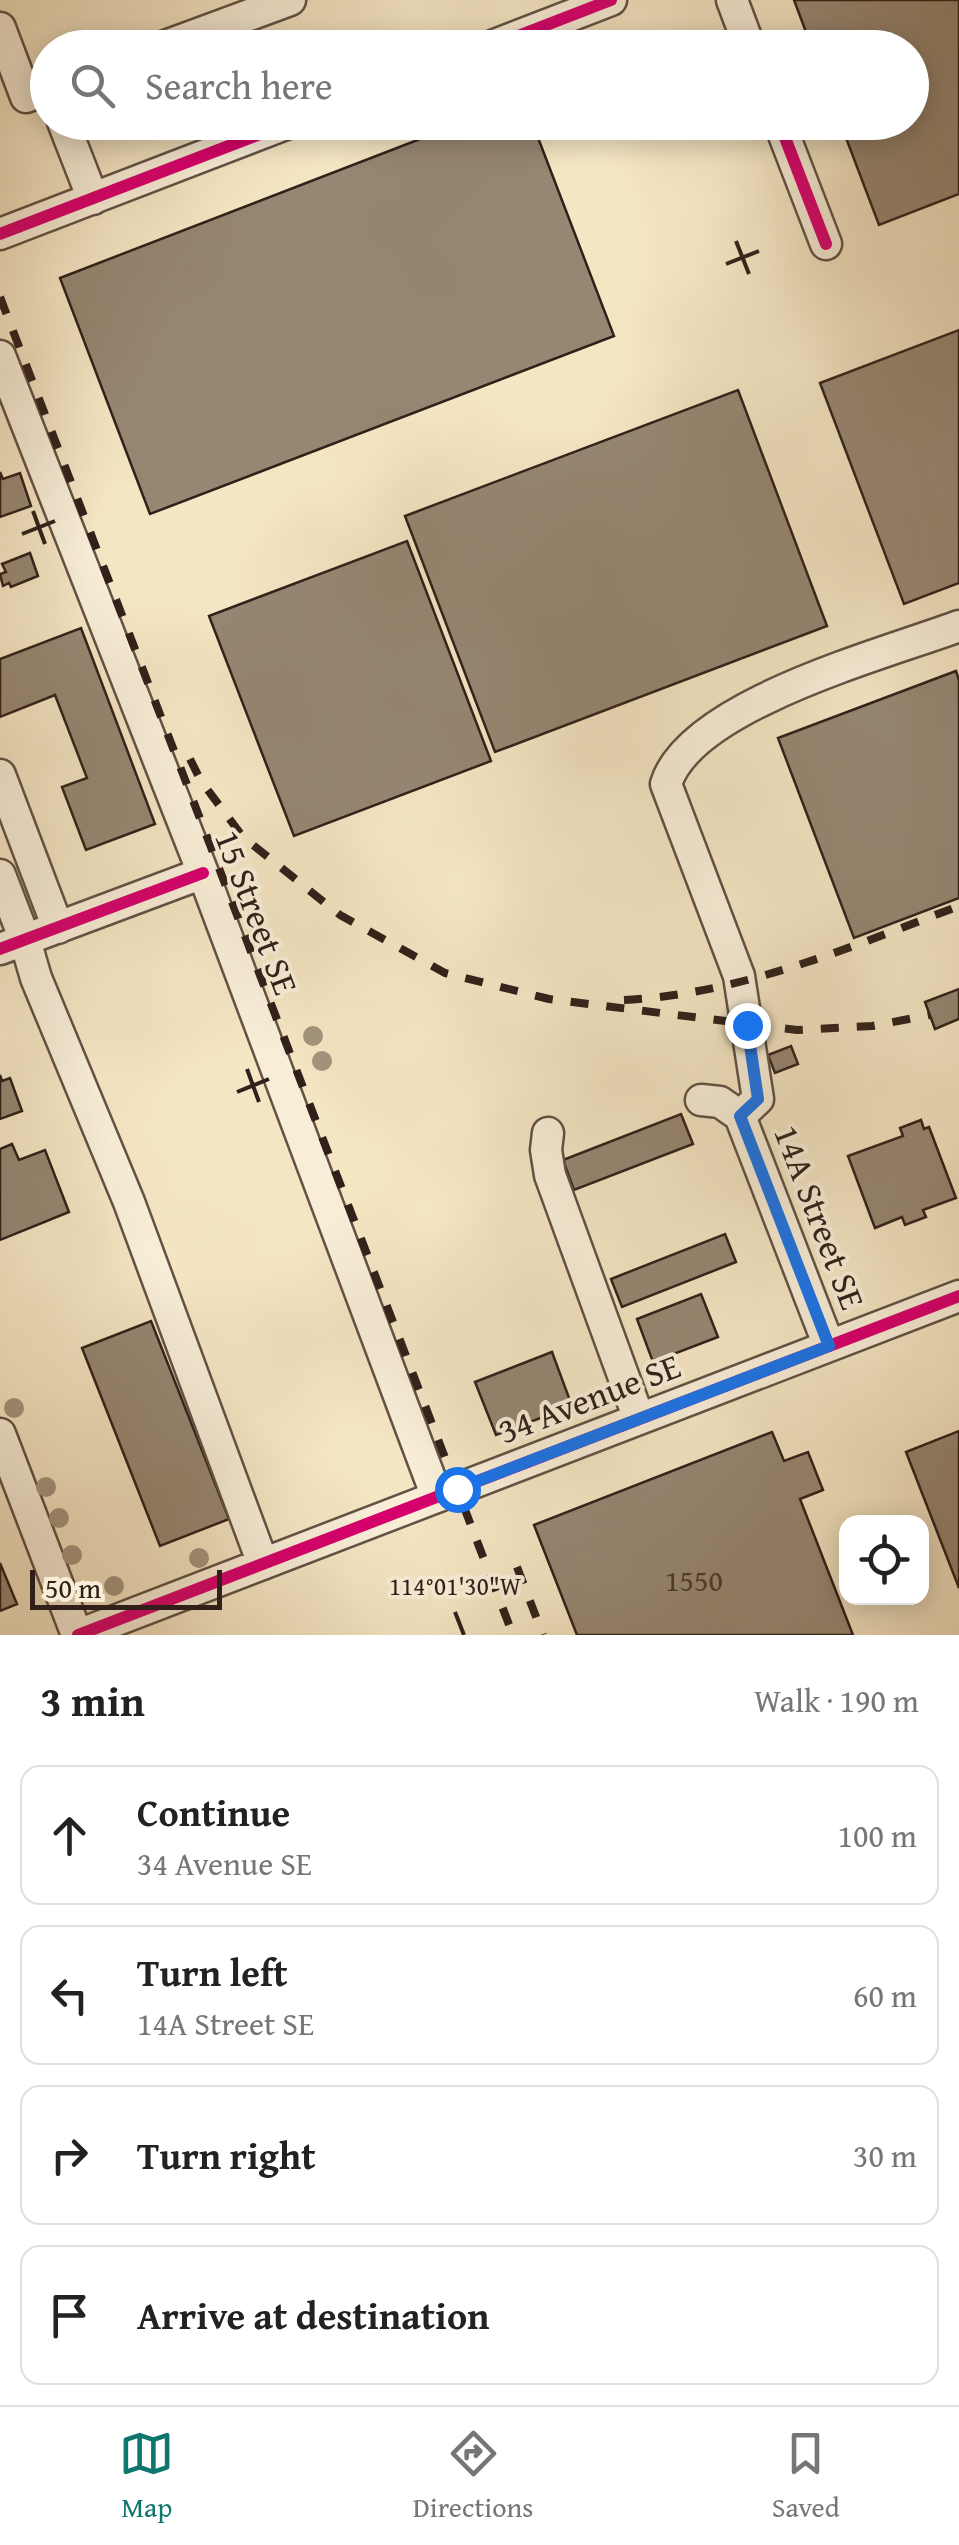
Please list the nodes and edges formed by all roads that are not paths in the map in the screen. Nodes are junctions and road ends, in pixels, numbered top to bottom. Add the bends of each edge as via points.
1 (290, 0) edge
2 (611, 0) edge
3 (732, 0) edge
4 (0, 28) edge
5 (209, 30) edge
6 (534, 30) edge
7 (743, 30) edge
8 (30, 95) edge
9 (71, 140) edge
10 (244, 140) edge
11 (786, 140) edge
12 (93, 198) junction
13 (0, 234) edge
14 (826, 244) dead end
15 (0, 356) edge
16 (959, 626) edge
17 (0, 775) edge
18 (203, 873) junction
19 (0, 875) edge
20 (58, 928) junction
21 (13, 944) edge
22 (701, 1100) dead end
23 (740, 1116) junction
24 (548, 1133) dead end
25 (959, 1296) edge
26 (829, 1346) junction
27 (640, 1419) junction
28 (0, 1434) edge
29 (437, 1497) junction
30 (263, 1564) junction
31 (78, 1635) edge

1 - 5 street
2 - 6 street
3 - 7 street
4 - 8 street
9 - 12 street
10 - 12 street
11 - 14 street
12 - 13 street
15 - 18 street, 15 Street SE
16 - 23 street via 770,695 690,744 671,768 666,784 739,976 758,1099
17 - 20 street
18 - 20 street
18 - 29 street, 15 Street SE
19 - 21 street
20 - 21 street
21 - 30 street via 36,978 84,1089
22 - 23 street via 720,1102
23 - 26 street, 14A Street SE
24 - 27 street via 550,1176
25 - 26 street, 34 Avenue SE
26 - 27 street, 34 Avenue SE
27 - 29 street, 34 Avenue SE
28 - 31 street
29 - 30 street, 34 Avenue SE
30 - 31 street, 34 Avenue SE

